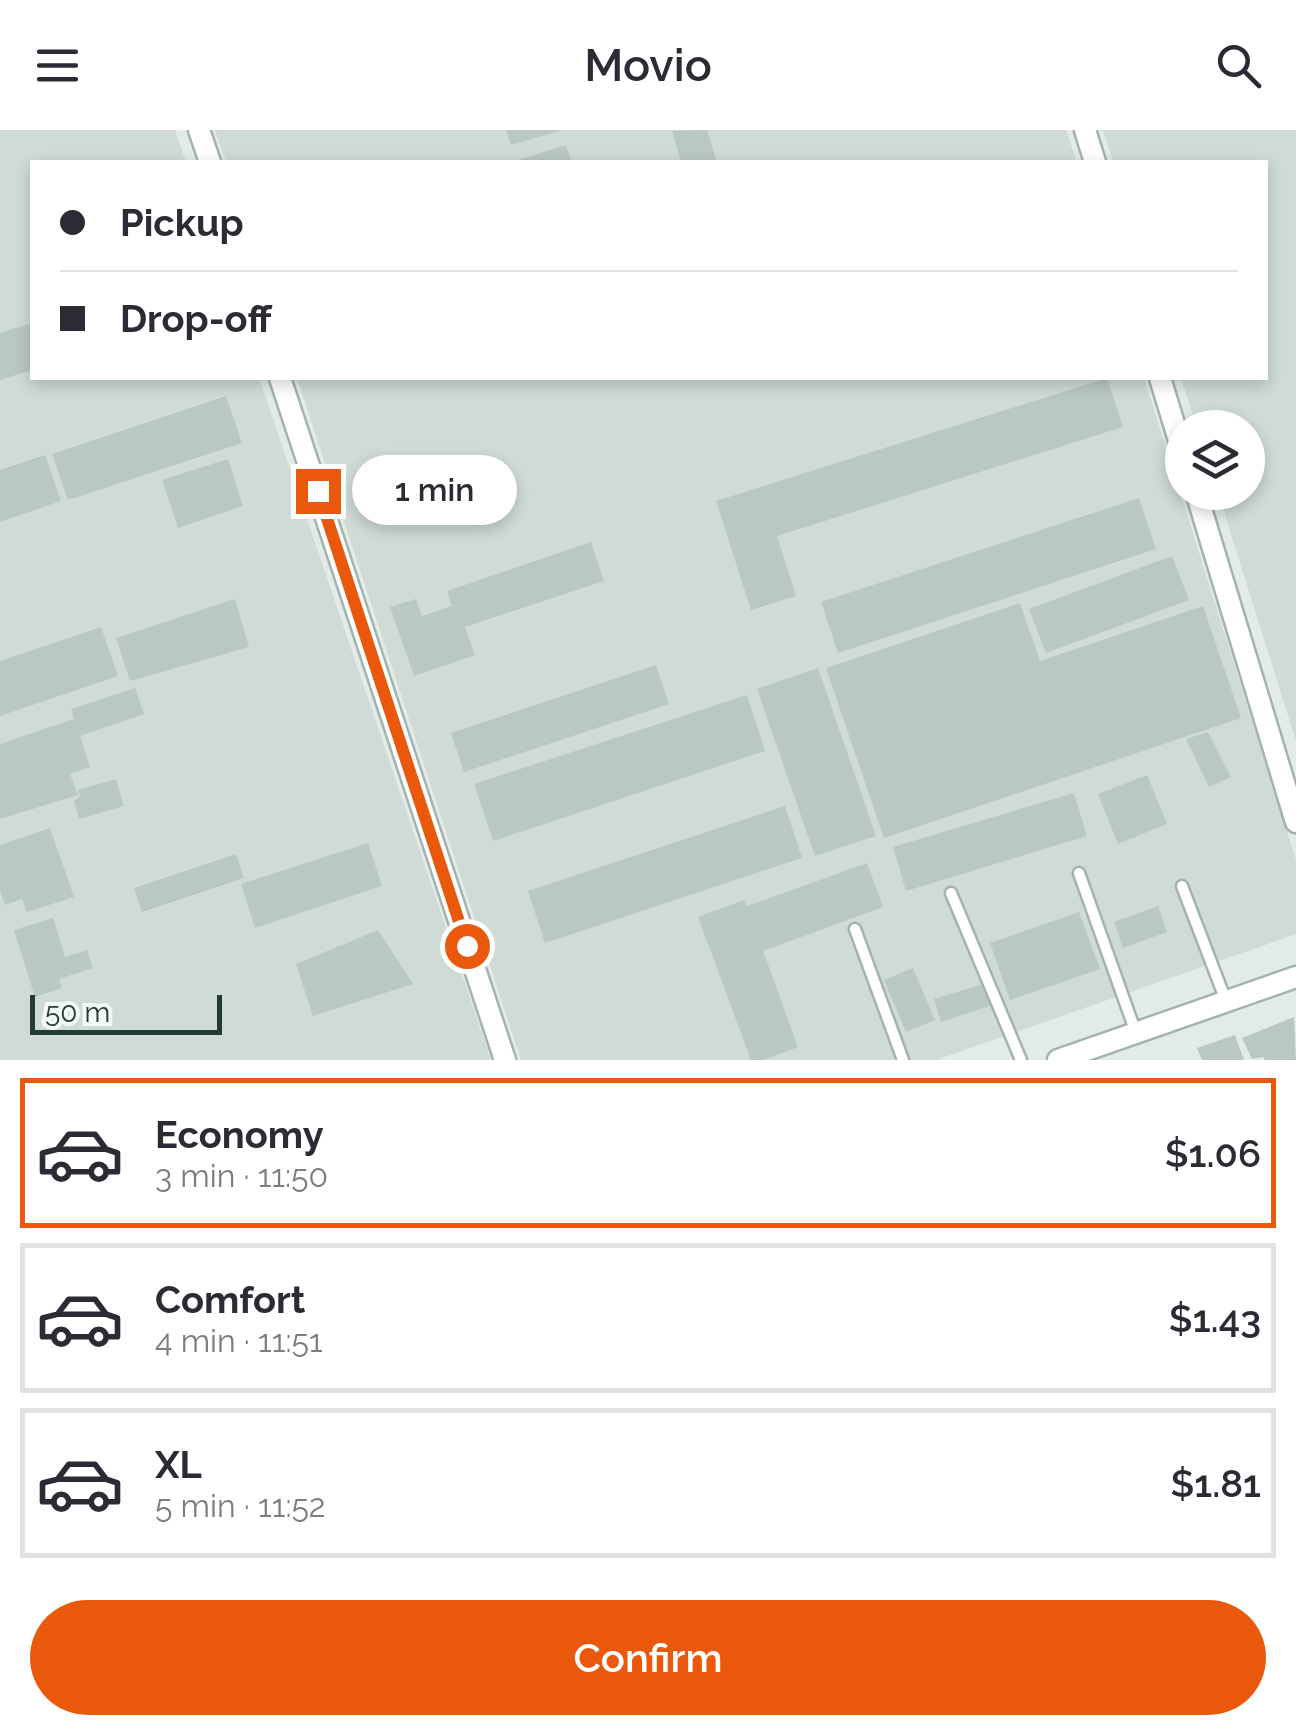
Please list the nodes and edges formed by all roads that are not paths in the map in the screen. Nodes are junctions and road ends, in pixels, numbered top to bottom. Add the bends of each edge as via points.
1 (199, 130) edge
2 (1085, 130) edge
3 (209, 160) edge
4 (1094, 160) edge
5 (281, 380) edge
6 (1161, 380) edge
7 (1170, 410) edge
8 (1201, 510) edge
9 (1296, 822) edge
10 (1079, 873) dead end
11 (1182, 886) dead end
12 (951, 893) dead end
13 (855, 928) dead end
14 (1296, 977) edge
15 (1226, 1002) junction
16 (1136, 1034) junction
17 (504, 1060) edge
18 (903, 1060) edge
19 (1020, 1060) edge
20 (1058, 1060) edge

1 - 3 street
2 - 4 street
5 - 17 street
6 - 7 street
8 - 9 street
10 - 16 lane
11 - 15 lane
12 - 19 lane
13 - 18 lane
14 - 15 street
15 - 16 street
16 - 20 street

